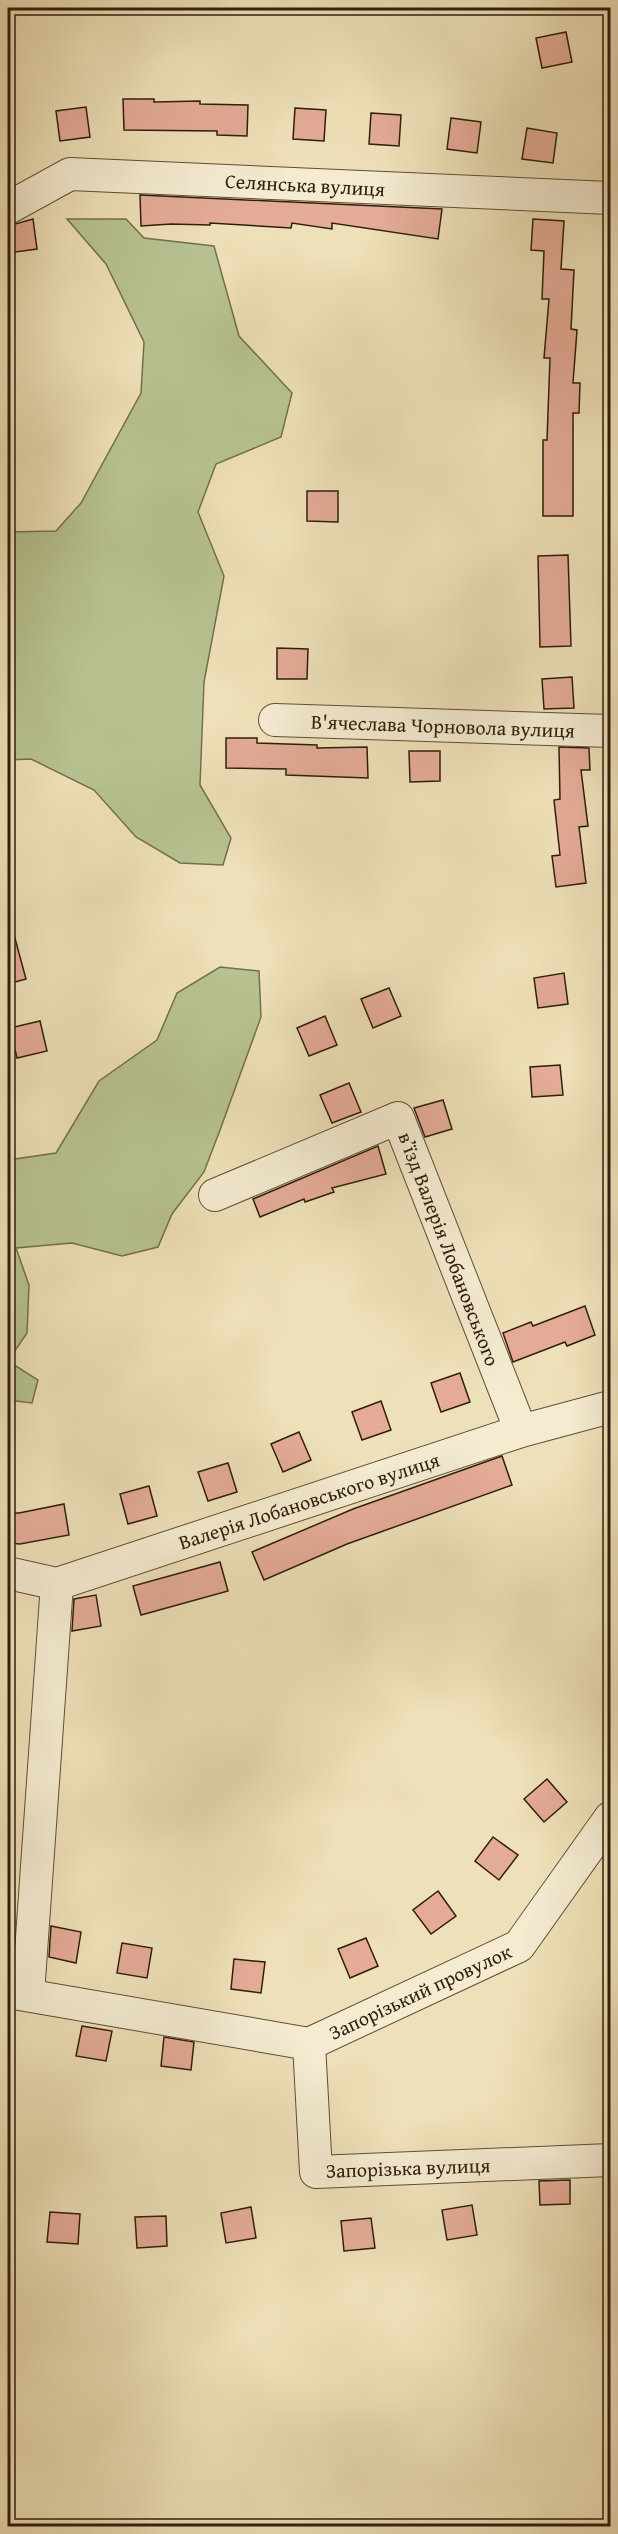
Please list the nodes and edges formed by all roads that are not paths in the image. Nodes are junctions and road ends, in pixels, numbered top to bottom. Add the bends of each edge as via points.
1 (610, 198) edge
2 (8, 208) edge
3 (275, 720) dead end
4 (610, 731) edge
5 (214, 1195) dead end
6 (610, 1407) edge
7 (521, 1431) junction
8 (8, 1573) edge
9 (57, 1584) junction
10 (610, 1818) edge
11 (18, 1993) edge
12 (309, 2044) junction
13 (610, 2160) edge

1 - 2 street, Селянська вулиця via 70,174
3 - 4 street, В'ячеслава Чорновола вулиця
5 - 7 street, в’їзд Валерія Лобановського via 398,1118
6 - 7 street, Валерія Лобановського вулиця
7 - 9 street, Валерія Лобановського вулиця
8 - 9 street
9 - 11 street
10 - 12 street, Запорізький провулок via 519,1946
11 - 12 street
12 - 13 street, Запорізька вулиця via 316,2172

